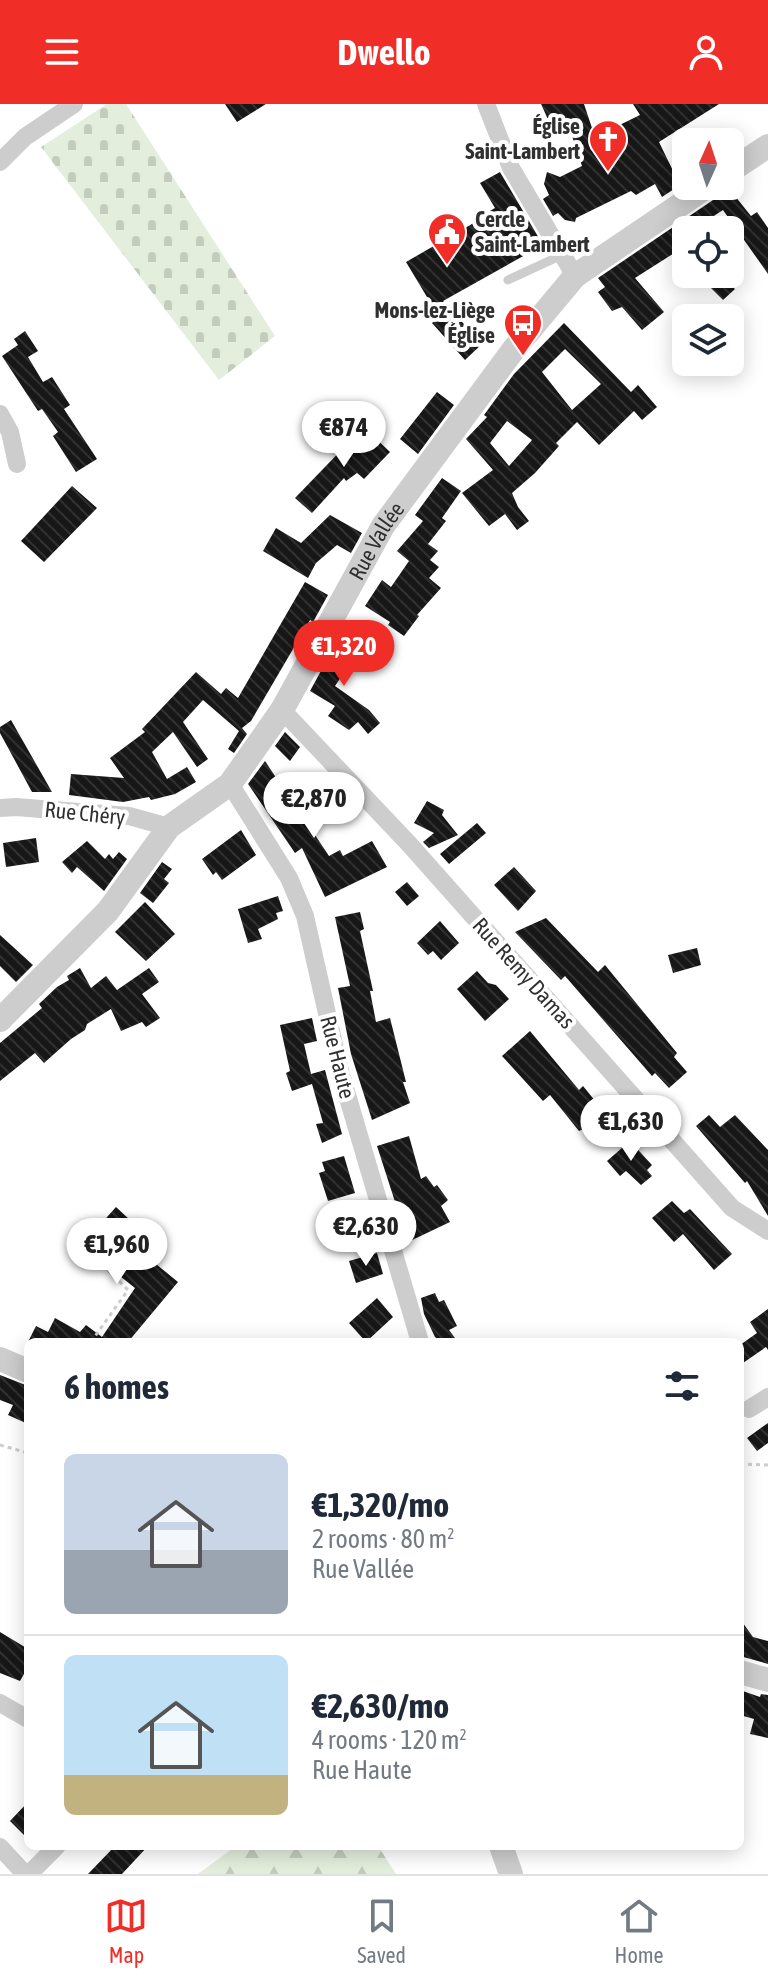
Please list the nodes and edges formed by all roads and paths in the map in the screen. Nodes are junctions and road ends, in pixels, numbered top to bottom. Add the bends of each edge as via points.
1 (74, 104) edge
2 (486, 104) edge
3 (768, 146) edge
4 (0, 162) edge
5 (744, 162) edge
6 (687, 200) edge
7 (562, 255) junction
8 (575, 276) junction
9 (508, 280) dead end
10 (0, 414) edge
11 (17, 464) dead end
12 (282, 710) junction
13 (230, 784) junction
14 (0, 808) edge
15 (169, 827) junction
16 (0, 1020) edge
17 (768, 1231) edge
18 (105, 1267) dead end
19 (94, 1338) edge
20 (419, 1338) edge
21 (0, 1359) edge
22 (24, 1369) edge
23 (768, 1397) edge
24 (749, 1409) dead end
25 (0, 1445) edge
26 (24, 1451) edge
27 (744, 1464) edge
28 (768, 1465) edge
29 (744, 1673) edge
30 (768, 1680) edge
31 (0, 1703) edge
32 (24, 1717) edge
33 (0, 1847) edge
34 (53, 1850) edge
35 (502, 1850) edge
36 (27, 1874) edge
37 (511, 1874) edge

1 - 4 street via 25,137
2 - 7 street via 511,168
3 - 5 street
6 - 8 street, Rue Vallée
7 - 8 street
7 - 9 lane
8 - 12 street, Rue Vallée via 383,526
10 - 11 street
12 - 13 street, Rue Vallée
12 - 17 street, Rue Remy Damas via 410,845 732,1208
13 - 15 street, Rue Vallée
13 - 20 street, Rue Haute via 284,870 305,916 340,1071
14 - 15 street, Rue Chéry via 129,816
15 - 16 street, Rue Vallée via 108,911
18 - 19 path via 128,1290
21 - 22 street
23 - 24 street
25 - 26 path
27 - 28 path
29 - 30 street
31 - 32 street
33 - 36 street
34 - 36 street
35 - 37 street

